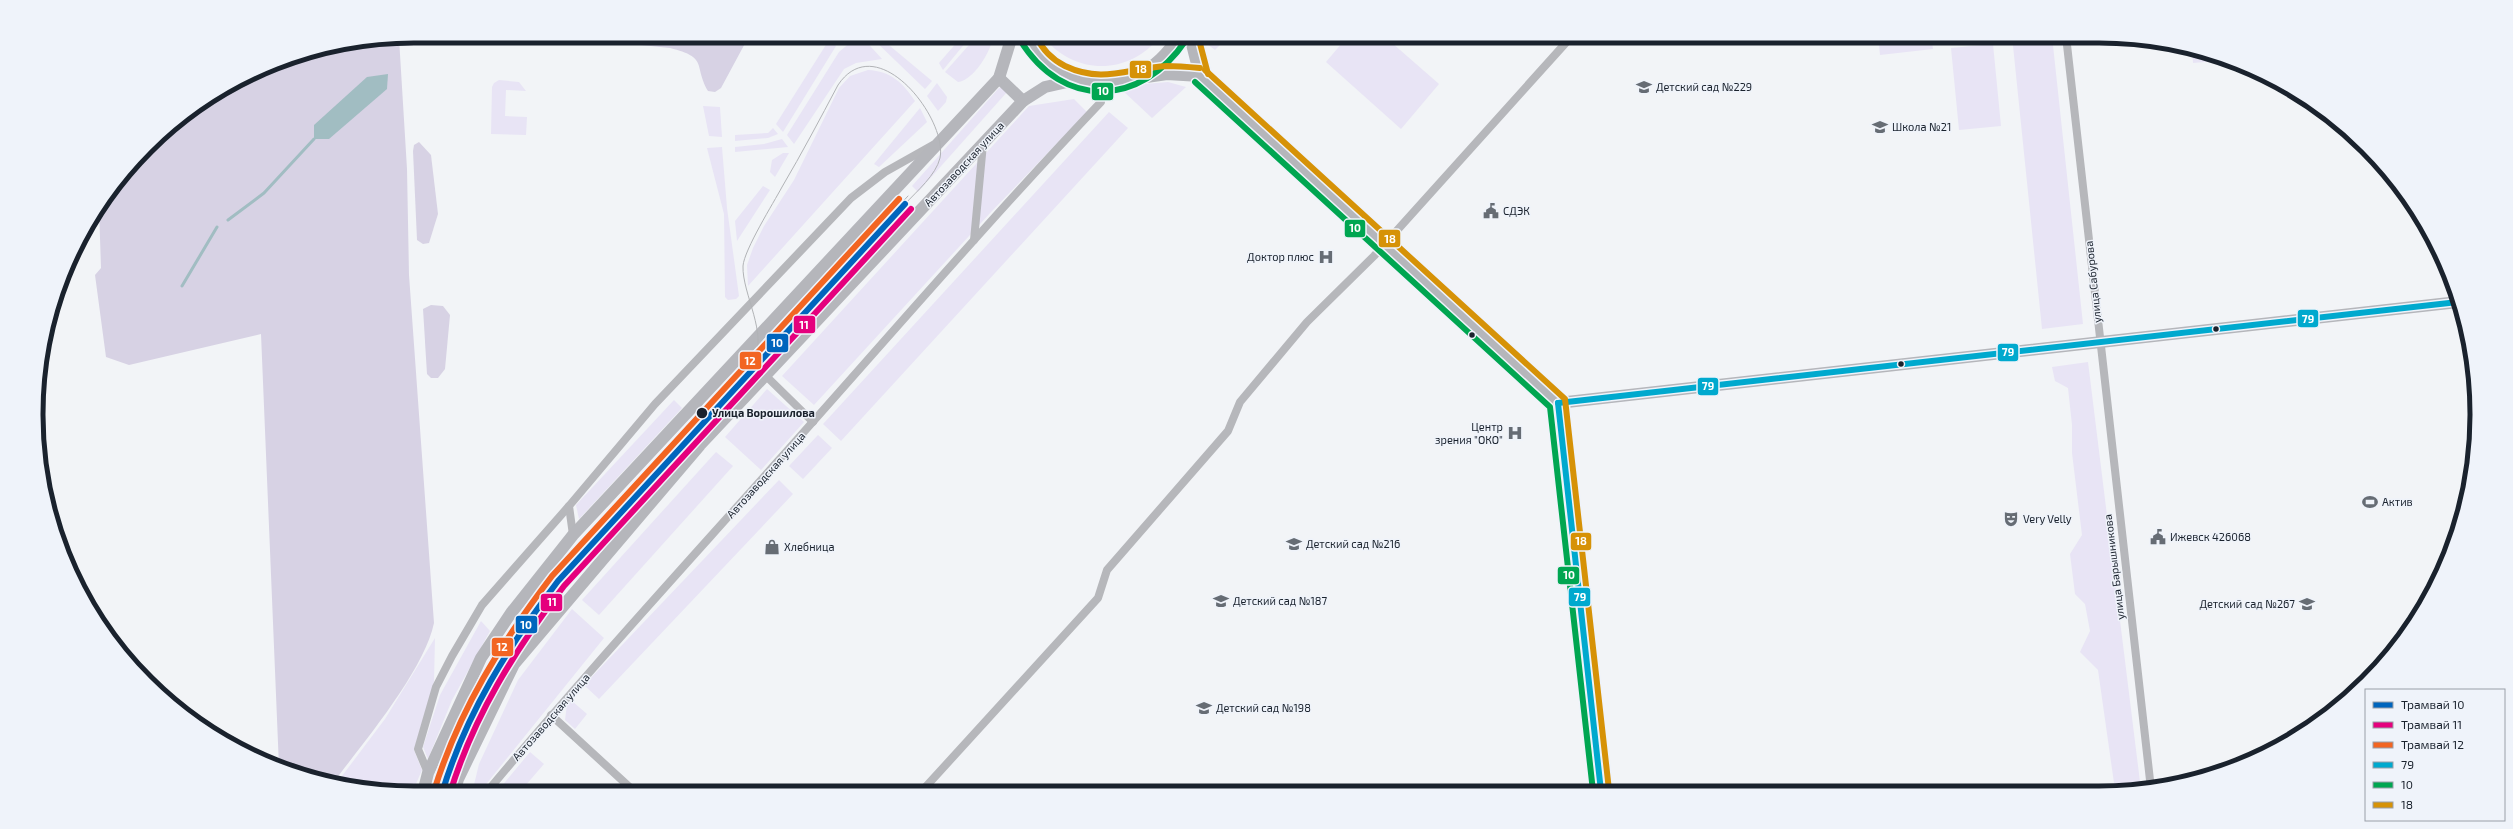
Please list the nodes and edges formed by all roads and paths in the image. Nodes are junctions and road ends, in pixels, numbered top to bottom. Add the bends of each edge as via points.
1 (1010, 43) edge
2 (1030, 43) edge
3 (1174, 43) edge
4 (1192, 43) edge
5 (1566, 43) edge
6 (2067, 43) edge
7 (1200, 76) junction
8 (999, 78) junction
9 (1131, 79) junction
10 (1076, 80) junction
11 (1098, 84) junction
12 (1023, 101) junction
13 (944, 138) junction
14 (983, 144) junction
15 (974, 240) junction
16 (1384, 244) junction
17 (2452, 303) edge
18 (2100, 344) junction
19 (764, 375) junction
20 (1558, 403) junction
21 (812, 422) junction
22 (569, 506) junction
23 (572, 535) junction
24 (552, 715) junction
25 (428, 773) junction
26 (2150, 782) edge
27 (425, 786) edge
28 (456, 786) edge
29 (492, 786) edge
30 (628, 786) edge
31 (926, 786) edge
32 (1600, 786) edge

1 - 8 main road
2 - 10 main road via 1034,52 1053,69
3 - 9 main road via 1168,53 1151,68
4 - 7 main road
5 - 16 street
6 - 18 street, улица Сабурова
7 - 9 main road via 1167,74
7 - 16 main road
8 - 12 main road
8 - 13 main road
9 - 11 main road
10 - 11 main road
10 - 12 main road, Автозаводская улица via 1045,87
11 - 15 street, Автозаводская улица via 1101,102
12 - 14 main road, Автозаводская улица
13 - 22 street via 885,172 851,198 655,404
13 - 23 main road
14 - 15 street
14 - 19 main road, Автозаводская улица
15 - 21 street, Автозаводская улица
16 - 20 main road
16 - 31 street via 1307,322 1240,402 1228,431 1107,570 1098,598
17 - 18 main road
18 - 20 main road
18 - 26 street, улица Барышникова
19 - 21 street
19 - 28 main road, Автозаводская улица via 700,445 514,664
20 - 32 main road
21 - 24 street, Автозаводская улица
22 - 23 street
22 - 25 street via 482,605 452,656 436,687 418,749
23 - 25 main road via 511,613 481,658
24 - 29 street, Автозаводская улица
24 - 30 street
25 - 27 main road

